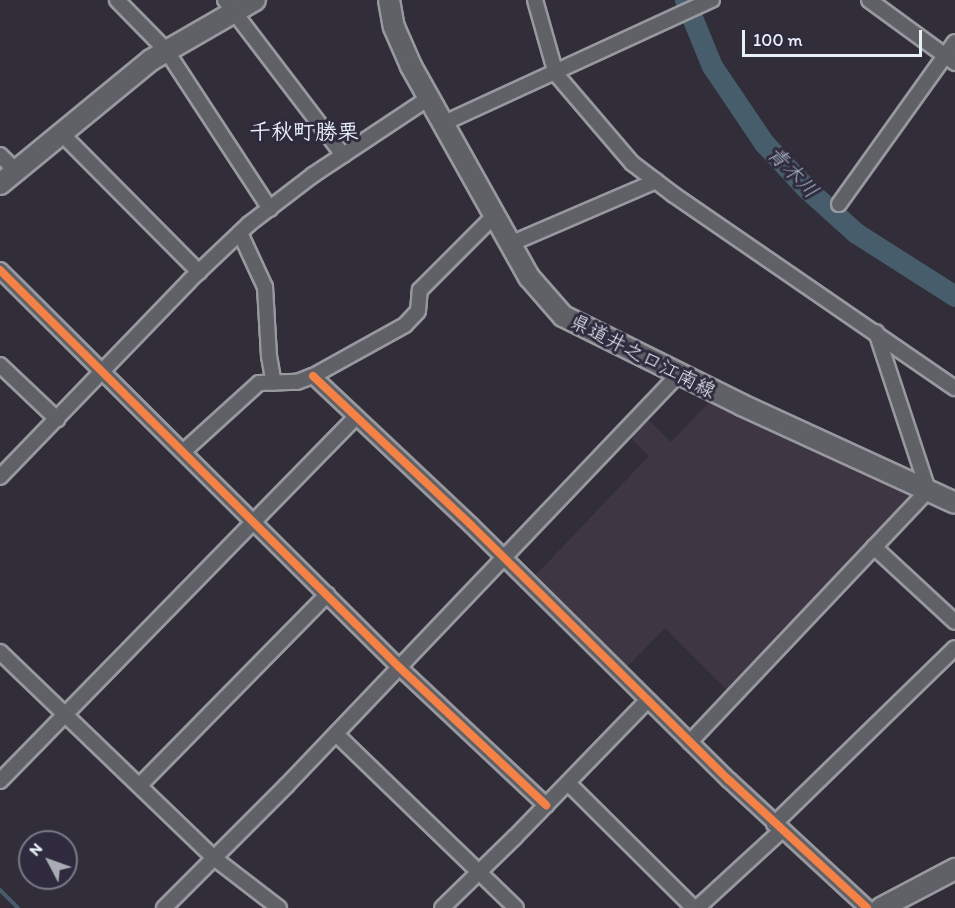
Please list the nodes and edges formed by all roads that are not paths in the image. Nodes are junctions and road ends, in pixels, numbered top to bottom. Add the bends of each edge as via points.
1 (117, 0) edge
2 (255, 0) edge
3 (389, 0) edge
4 (535, 0) edge
5 (712, 0) edge
6 (869, 0) edge
7 (230, 6) edge
8 (955, 42) edge
9 (166, 50) junction
10 (950, 59) edge
11 (556, 74) junction
12 (429, 98) junction
13 (444, 123) junction
14 (61, 133) junction
15 (0, 155) edge
16 (343, 155) junction
17 (16, 171) junction
18 (656, 181) junction
19 (0, 184) edge
20 (839, 204) dead end
21 (270, 209) junction
22 (494, 216) junction
23 (240, 233) junction
24 (510, 244) junction
25 (0, 270) edge
26 (199, 272) junction
27 (876, 332) junction
28 (0, 365) edge
29 (103, 371) junction
30 (680, 374) junction
31 (313, 376) junction
32 (274, 382) junction
33 (955, 388) edge
34 (356, 417) junction
35 (57, 419) junction
36 (184, 451) junction
37 (0, 477) edge
38 (928, 490) junction
39 (955, 503) edge
40 (254, 521) junction
41 (874, 547) junction
42 (505, 560) junction
43 (327, 595) junction
44 (955, 622) edge
45 (955, 648) edge
46 (0, 652) edge
47 (399, 667) junction
48 (647, 701) junction
49 (62, 714) junction
50 (336, 734) junction
51 (690, 742) junction
52 (0, 781) edge
53 (568, 783) junction
54 (140, 785) junction
55 (546, 805) junction
56 (778, 827) junction
57 (214, 858) junction
58 (955, 869) edge
59 (480, 872) junction
60 (164, 908) edge
61 (279, 908) edge
62 (442, 908) edge
63 (516, 908) edge
64 (696, 908) edge
65 (867, 908) edge
66 (881, 908) edge

1 - 9 street
2 - 7 main road
3 - 12 main road, 県道井之口江南線 via 400,45
4 - 11 street
5 - 11 street
6 - 10 street
7 - 9 main road
7 - 16 street
8 - 10 street
9 - 14 main road
9 - 21 street
10 - 20 street
11 - 13 street
11 - 18 street via 632,163
12 - 13 main road, 県道井之口江南線
12 - 16 street
13 - 22 main road, 県道井之口江南線
14 - 17 main road
14 - 26 street
15 - 17 street
16 - 21 street
17 - 19 main road
18 - 24 street
18 - 27 street
21 - 23 street
22 - 24 main road, 県道井之口江南線
22 - 31 street via 420,290 418,311 405,326
23 - 26 street
23 - 32 street via 265,287
24 - 30 main road, 県道井之口江南線 via 529,278 563,316
25 - 29 street
26 - 29 street
27 - 33 street
27 - 38 street
28 - 35 street
29 - 35 street
29 - 36 street
30 - 38 main road, 県道井之口江南線
30 - 42 street
31 - 32 street via 297,382
31 - 34 street
32 - 36 street via 259,383
34 - 40 street
34 - 42 street
35 - 37 street
36 - 40 street
38 - 39 main road, 県道井之口江南線
38 - 41 street
40 - 43 street
40 - 49 street
41 - 44 street
41 - 51 street
42 - 47 street
42 - 48 street
43 - 47 street
43 - 54 street
45 - 56 street
46 - 49 street
47 - 50 street
47 - 55 street
48 - 51 street
48 - 53 street
49 - 52 street
49 - 54 street
50 - 57 street
50 - 59 street
51 - 56 street
53 - 55 street
53 - 64 street
54 - 57 street
55 - 59 street
56 - 64 street
56 - 65 street
57 - 60 street
57 - 61 street
58 - 66 main road
59 - 62 street
59 - 63 street

